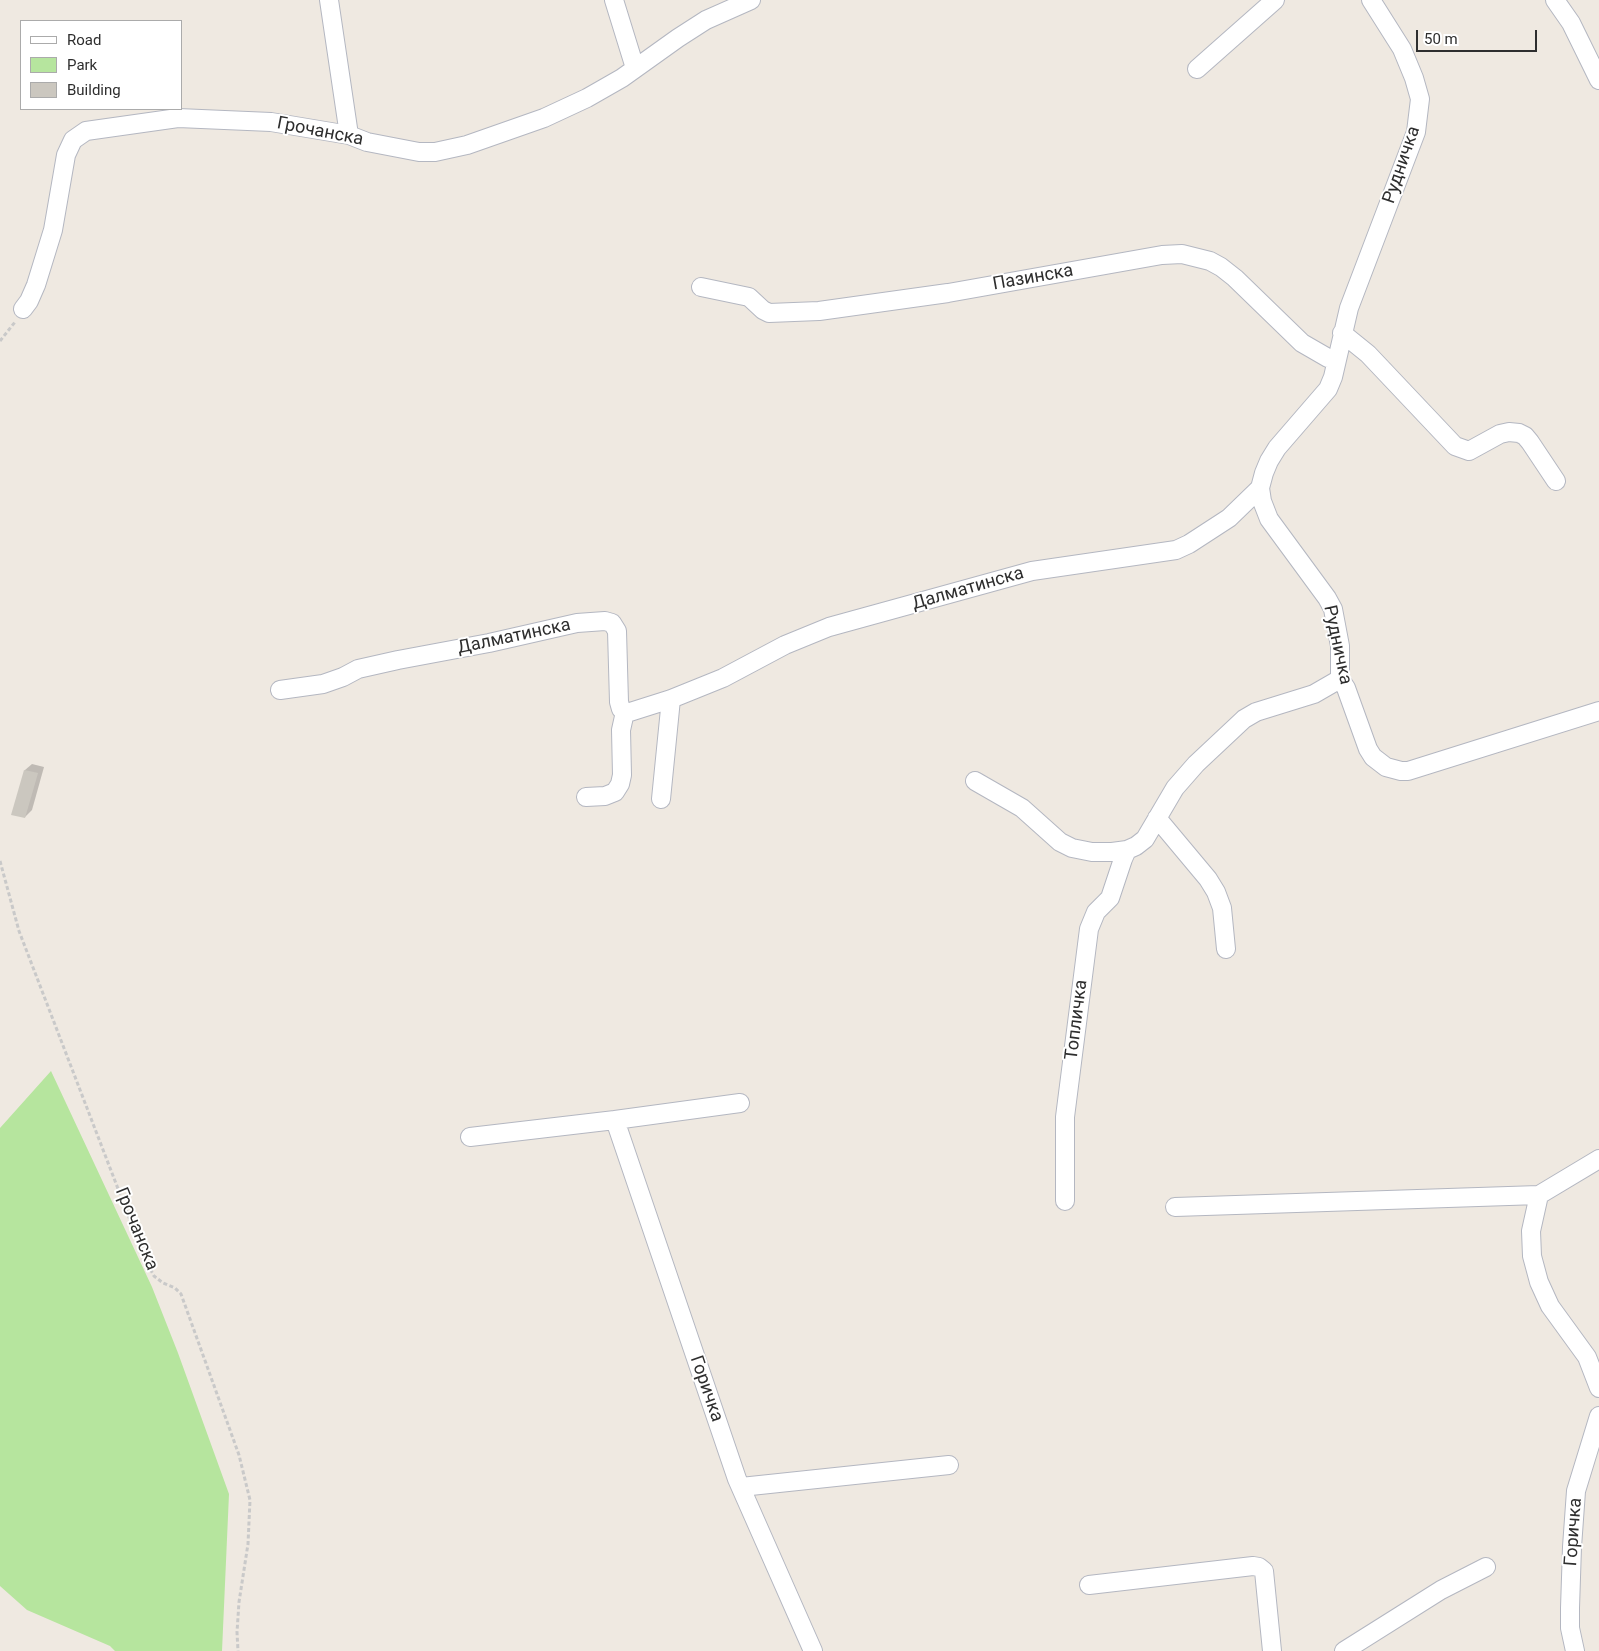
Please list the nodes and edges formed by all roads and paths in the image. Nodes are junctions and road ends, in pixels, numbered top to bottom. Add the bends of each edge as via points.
1 (329, 0) edge
2 (614, 0) edge
3 (751, 0) edge
4 (1275, 0) edge
5 (1371, 0) edge
6 (1555, 0) edge
7 (635, 68) junction
8 (1196, 69) dead end
9 (1599, 80) edge
10 (349, 135) junction
11 (701, 287) dead end
12 (23, 309) joint
13 (1342, 334) junction
14 (0, 342) edge
15 (1336, 358) junction
16 (1556, 481) dead end
17 (1260, 488) junction
18 (1340, 679) junction
19 (280, 690) dead end
20 (671, 699) junction
21 (1599, 711) edge
22 (625, 712) junction
23 (975, 781) dead end
24 (586, 797) dead end
25 (661, 799) dead end
26 (1157, 818) junction
27 (1127, 850) junction
28 (0, 861) edge
29 (1226, 948) dead end
30 (740, 1103) dead end
31 (615, 1120) junction
32 (470, 1138) dead end
33 (1599, 1159) edge
34 (1539, 1195) junction
35 (1065, 1201) dead end
36 (1175, 1207) dead end
37 (1599, 1388) edge
38 (1599, 1416) edge
39 (949, 1465) dead end
40 (741, 1487) junction
41 (1486, 1567) dead end
42 (1089, 1585) dead end
43 (238, 1651) edge
44 (813, 1651) edge
45 (1272, 1651) edge
46 (1344, 1651) edge
47 (1575, 1651) edge

1 - 10 street
2 - 7 street
3 - 7 street, Грочанска via 706,20
4 - 8 street
5 - 13 street, Рудничка via 1402,49 1420,99 1416,132
6 - 9 street via 1571,23
7 - 10 street, Грочанска via 587,98 544,118 467,145 420,152
10 - 12 street, Грочанска via 271,122 178,118 86,131 73,140 66,155 53,230 36,285
11 - 15 street, Пазинска via 749,297 769,313 820,311 1182,254 1221,267 1302,343 1328,358
12 - 14 path
13 - 15 street, Рудничка
13 - 16 street via 1368,354 1455,446 1469,451 1500,434 1519,433 1530,442
15 - 17 street, Рудничка via 1328,389 1277,448
17 - 18 street, Рудничка via 1269,519 1333,610 1340,646
17 - 20 street, Далматинска via 1229,518 1176,550 1032,571 829,627
18 - 21 street, Рудничка via 1373,757 1386,768 1401,771
18 - 26 street via 1314,694 1256,712 1244,719 1196,764 1175,788
19 - 22 street, Далматинска via 323,684 358,669 398,660 577,623 605,621 612,623 616,631 619,702
20 - 22 street, Далматинска
20 - 25 street
22 - 24 street via 620,784 615,792 605,796
23 - 27 street via 1022,808 1060,842 1072,848 1092,852
26 - 27 street via 1145,838
26 - 29 street via 1216,892 1222,908
27 - 35 street, Топличка via 1110,898 1096,912 1089,929 1065,1117
28 - 43 path, Грочанска via 19,931 145,1259 154,1276 181,1294 239,1455 250,1500 248,1544 238,1609
30 - 31 street
31 - 32 street
31 - 40 street, Горичка
33 - 34 street
34 - 36 street
34 - 37 street via 1531,1231 1532,1256 1539,1282 1550,1306 1587,1357
38 - 47 street, Горичка via 1576,1491 1570,1608
39 - 40 street
40 - 44 street, Горичка
41 - 46 street via 1441,1590
42 - 45 street via 1260,1567 1264,1571

